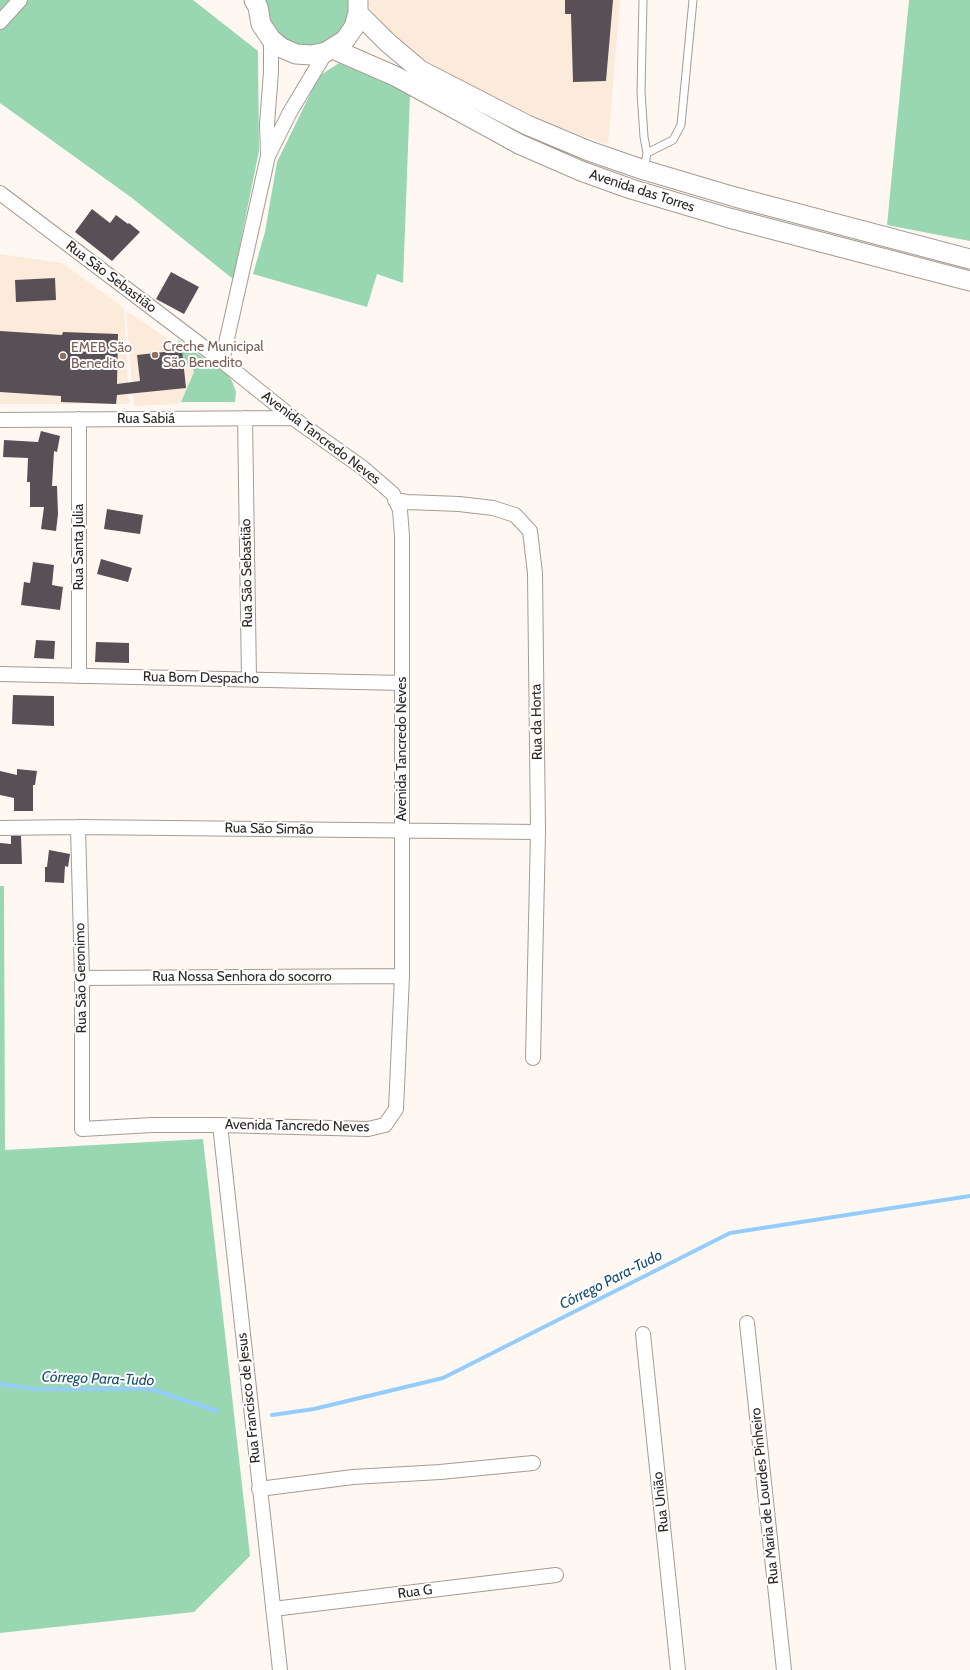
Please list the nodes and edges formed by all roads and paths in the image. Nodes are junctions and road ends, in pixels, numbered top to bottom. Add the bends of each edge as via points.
1 (20, 0) edge
2 (644, 0) edge
3 (692, 0) edge
4 (257, 2) edge
5 (358, 6) edge
6 (0, 22) edge
7 (271, 39) junction
8 (330, 50) junction
9 (268, 156) junction
10 (646, 162) junction
11 (0, 193) edge
12 (970, 259) edge
13 (970, 281) edge
14 (222, 361) junction
15 (245, 418) junction
16 (293, 418) junction
17 (79, 419) junction
18 (0, 420) edge
19 (396, 500) junction
20 (0, 674) edge
21 (79, 676) junction
22 (249, 679) junction
23 (402, 683) junction
24 (78, 827) junction
25 (0, 828) edge
26 (402, 831) junction
27 (538, 832) junction
28 (402, 976) junction
29 (82, 978) junction
30 (533, 1058) dead end
31 (220, 1125) junction
32 (82, 1129) joint
33 (747, 1323) dead end
34 (643, 1334) dead end
35 (533, 1463) dead end
36 (259, 1489) junction
37 (556, 1575) dead end
38 (273, 1609) junction
39 (280, 1670) edge
40 (678, 1670) edge
41 (784, 1670) edge

1 - 6 street
2 - 10 lane via 641,92
3 - 10 lane via 681,125 673,140
4 - 7 main road via 261,24
5 - 8 main road, Avenida das Torres via 354,27 345,40
5 - 10 main road, Avenida das Torres via 387,42 420,70 527,125 588,151
7 - 8 main road via 282,48 296,54 311,55
7 - 9 street
8 - 9 street via 290,112
8 - 13 main road, Avenida das Torres via 395,76 519,144 581,171 631,189 729,218
9 - 14 street
10 - 12 main road, Avenida das Torres via 750,201
11 - 14 street, Rua São Sebastião
14 - 16 street, Avenida Tancredo Neves
15 - 16 street, Rua Sabiá
15 - 17 street, Rua Sabiá
15 - 22 street, Rua São Sebastião
16 - 19 street, Avenida Tancredo Neves via 363,468 393,494
17 - 18 street, Rua Sabiá
17 - 21 street, Rua Santa Julia
19 - 23 street, Avenida Tancredo Neves via 400,510 402,536
19 - 27 street, Rua da Horta via 493,508 515,515 530,531 535,573
20 - 21 street, Rua Bom Despacho
21 - 22 street, Rua Bom Despacho
22 - 23 street, Rua Bom Despacho
23 - 26 street, Avenida Tancredo Neves
24 - 25 street, Rua São Simão
24 - 26 street, Rua São Simão
24 - 29 street, Rua São Geronimo
26 - 27 street, Rua São Simão
26 - 28 street, Avenida Tancredo Neves
27 - 30 street, Rua da Horta
28 - 29 street, Rua Nossa Senhora do socorro
28 - 31 street, Avenida Tancredo Neves via 396,1109 385,1125 368,1129
29 - 32 street, Rua São Geronimo
31 - 32 street, Avenida Tancredo Neves
31 - 36 street, Rua Francisco de Jesus
33 - 41 street, Rua Maria de Lourdes Pinheiro
34 - 40 street, Rua União
35 - 36 street via 353,1477
36 - 38 street, Rua Francisco de Jesus
37 - 38 street, Rua G
38 - 39 street, Rua Francisco de Jesus

